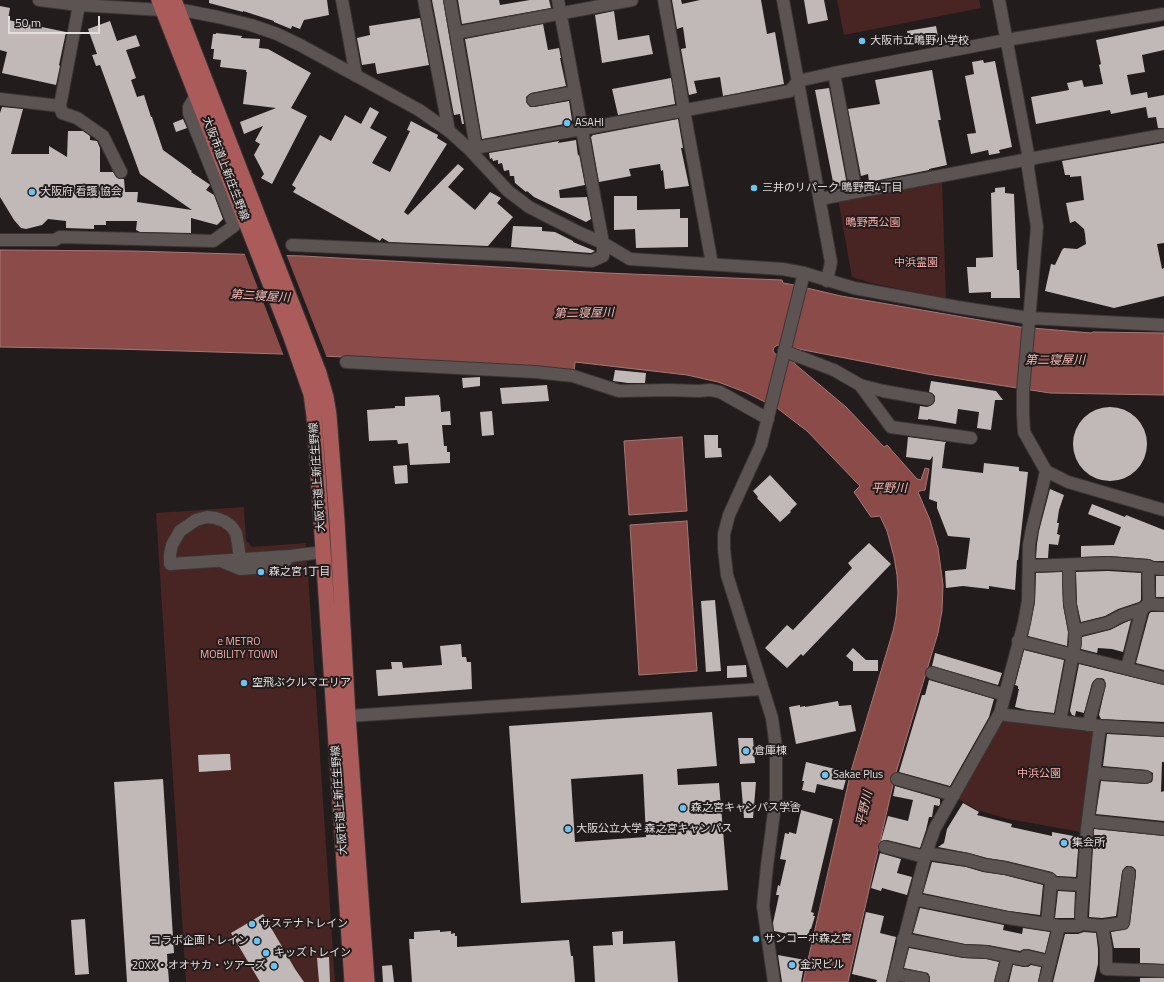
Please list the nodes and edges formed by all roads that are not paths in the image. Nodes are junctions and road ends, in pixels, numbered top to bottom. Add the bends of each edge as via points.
1 (39, 0) edge
2 (342, 0) edge
3 (424, 0) edge
4 (450, 0) edge
5 (558, 0) edge
6 (632, 0) edge
7 (664, 0) edge
8 (783, 0) edge
9 (999, 0) edge
10 (80, 5) junction
11 (160, 5) edge
12 (175, 5) edge
13 (561, 13) junction
14 (1164, 14) edge
15 (456, 33) junction
16 (1006, 40) junction
17 (834, 73) junction
18 (356, 76) junction
19 (798, 81) junction
20 (576, 92) junction
21 (196, 95) junction
22 (0, 99) edge
23 (533, 100) dead end
24 (60, 106) junction
25 (684, 110) junction
26 (210, 112) junction
27 (582, 129) junction
28 (450, 131) junction
29 (1164, 134) edge
30 (473, 148) junction
31 (1029, 159) junction
32 (121, 172) dead end
33 (856, 192) junction
34 (820, 199) junction
35 (0, 240) edge
36 (603, 243) junction
37 (292, 245) dead end
38 (712, 264) junction
39 (803, 279) junction
40 (827, 281) junction
41 (1029, 322) junction
42 (1164, 325) edge
43 (784, 352) junction
44 (346, 362) dead end
45 (860, 385) junction
46 (928, 399) dead end
47 (769, 413) junction
48 (321, 416) junction
49 (971, 438) dead end
50 (1046, 471) junction
51 (1164, 510) edge
52 (323, 552) junction
53 (338, 552) junction
54 (290, 556) junction
55 (240, 559) junction
56 (220, 561) junction
57 (1069, 564) junction
58 (1029, 566) junction
59 (1148, 566) junction
60 (1164, 569) edge
61 (1164, 605) edge
62 (1145, 606) junction
63 (1075, 631) junction
64 (1018, 641) junction
65 (1073, 655) junction
66 (1127, 668) junction
67 (932, 673) dead end
68 (1164, 678) edge
69 (1099, 685) dead end
70 (762, 689) junction
71 (1005, 695) junction
72 (1000, 713) junction
73 (348, 716) junction
74 (1060, 721) junction
75 (1094, 726) junction
76 (1164, 730) edge
77 (1094, 773) junction
78 (1146, 776) dead end
79 (897, 779) dead end
80 (954, 795) junction
81 (1088, 821) junction
82 (1164, 829) edge
83 (885, 847) dead end
84 (926, 855) junction
85 (1129, 873) dead end
86 (1051, 883) junction
87 (1083, 885) junction
88 (914, 899) junction
89 (1083, 924) junction
90 (1053, 925) junction
91 (1102, 926) junction
92 (903, 939) junction
93 (1008, 956) junction
94 (1050, 962) junction
95 (1164, 972) edge
96 (1124, 976) edge
97 (894, 978) edge
98 (923, 979) dead end
99 (352, 982) edge
100 (366, 982) edge
101 (774, 982) edge
102 (1001, 982) edge
103 (1045, 982) edge

1 - 10 street
2 - 18 street
3 - 28 street
4 - 15 street
5 - 13 street
6 - 13 street
7 - 25 street
8 - 19 street
9 - 16 street
10 - 11 street
10 - 24 street
11 - 12 street
11 - 21 main road, 大阪市道上新庄生野線
12 - 18 street via 277,34
12 - 26 main road, 大阪市道上新庄生野線
13 - 15 street
13 - 20 street
14 - 16 street
15 - 30 street
16 - 17 street
16 - 31 street
17 - 19 street
17 - 33 street
18 - 28 street
19 - 25 street via 790,92
19 - 34 street
20 - 23 street
20 - 27 street
21 - 26 main road, 大阪市道上新庄生野線
21 - 35 street via 189,107 189,113 234,226 213,241 60,237 55,240
22 - 24 street
24 - 32 street via 62,113 77,118 103,136
25 - 27 street
25 - 38 street
26 - 48 main road, 大阪市道上新庄生野線
27 - 30 street
27 - 36 street
28 - 30 street
29 - 31 street
30 - 36 street via 508,191 529,207
31 - 33 street
31 - 41 street via 1028,168 1037,227
33 - 34 street
34 - 40 street via 831,262
36 - 37 street via 603,256 592,261
36 - 38 street via 630,259
38 - 39 street via 774,267
39 - 40 street
39 - 43 street
40 - 41 street
41 - 42 street
41 - 50 street via 1023,391 1024,432
43 - 45 street via 834,370
43 - 47 street
44 - 47 street via 558,374 573,376 620,391 710,390
45 - 46 street
45 - 49 street via 891,427
47 - 70 street via 761,446 729,515 724,542 728,575
48 - 52 main road, 大阪市道上新庄生野線
48 - 53 main road, 大阪市道上新庄生野線
50 - 51 street via 1068,482
50 - 58 street via 1029,545
52 - 53 main road
52 - 54 street
52 - 99 main road, 大阪市道上新庄生野線
53 - 73 main road, 大阪市道上新庄生野線
54 - 55 street
54 - 56 street via 280,566 240,569
55 - 56 street
55 - 56 street via 236,533 232,526 215,518 196,520 180,531 172,545 170,564
57 - 58 street
57 - 59 street
57 - 63 street via 1070,605
58 - 64 street via 1028,601
59 - 60 street
59 - 62 street
61 - 62 street
62 - 63 street via 1108,623
62 - 66 street
63 - 65 street
64 - 65 street
64 - 71 street
65 - 66 street
65 - 74 street
66 - 68 street
67 - 71 street
69 - 75 street
70 - 73 street
70 - 101 street via 772,718 776,753 776,797 763,906
71 - 72 street
72 - 74 street
72 - 80 street
73 - 100 main road, 大阪市道上新庄生野線
74 - 75 street
75 - 76 street
75 - 77 street
77 - 78 street
77 - 81 street
79 - 80 street
80 - 84 street via 935,828
81 - 82 street
81 - 87 street
83 - 84 street
84 - 86 street via 968,860 1050,879
84 - 88 street
85 - 91 street via 1123,923
86 - 87 street
86 - 90 street
87 - 89 street
88 - 90 street
88 - 92 street
89 - 90 street
89 - 91 street
90 - 94 street
91 - 96 street via 1106,969
92 - 93 street via 964,951
92 - 97 street
93 - 94 street via 1025,960 1026,956
93 - 102 street
94 - 103 street
95 - 96 street
97 - 98 street

